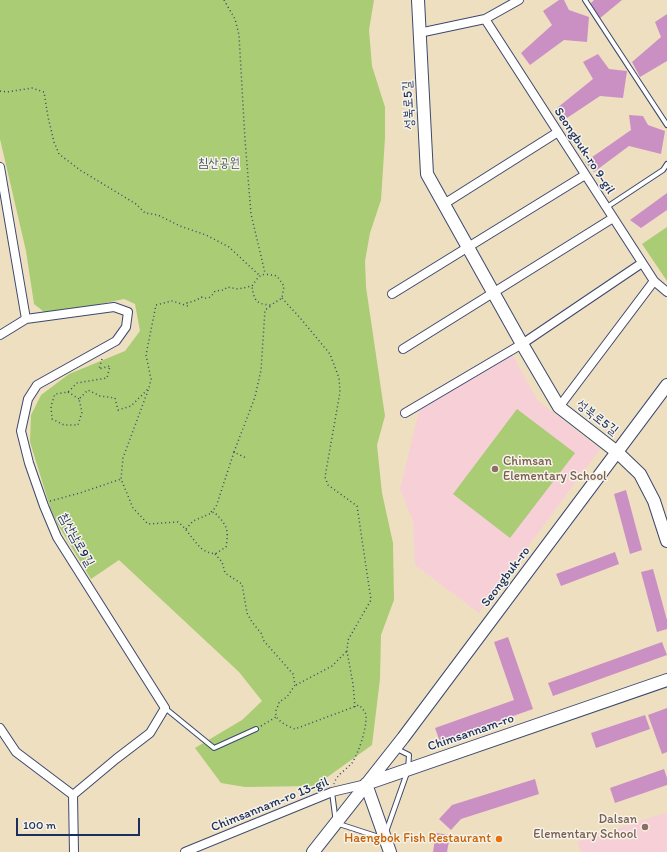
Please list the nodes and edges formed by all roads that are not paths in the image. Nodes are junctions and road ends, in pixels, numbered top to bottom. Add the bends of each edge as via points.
1 (418, 0) edge
2 (520, 0) edge
3 (584, 0) edge
4 (485, 19) junction
5 (419, 33) junction
6 (667, 126) edge
7 (558, 132) junction
8 (667, 164) edge
9 (0, 167) edge
10 (586, 175) junction
11 (444, 204) junction
12 (606, 207) junction
13 (613, 218) junction
14 (468, 247) junction
15 (642, 263) junction
16 (654, 281) junction
17 (667, 292) edge
18 (493, 293) junction
19 (392, 294) dead end
20 (26, 319) junction
21 (0, 335) edge
22 (522, 344) junction
23 (403, 349) dead end
24 (667, 385) edge
25 (559, 407) junction
26 (405, 413) dead end
27 (617, 452) junction
28 (667, 541) edge
29 (667, 680) edge
30 (166, 708) junction
31 (0, 728) edge
32 (256, 729) road end
33 (395, 748) junction
34 (408, 770) junction
35 (366, 784) junction
36 (332, 792) junction
37 (72, 795) junction
38 (336, 823) junction
39 (384, 837) junction
40 (201, 849) edge
41 (74, 852) edge
42 (185, 852) edge
43 (313, 852) edge
44 (390, 852) edge

1 - 5 main road, 성북로5길
2 - 4 street
3 - 6 lane
4 - 5 street
4 - 7 street, Seongbuk-ro 9-gil
5 - 11 main road, 성북로5길 via 427,174
7 - 10 street, Seongbuk-ro 9-gil
7 - 11 street
8 - 12 lane via 663,170
9 - 20 street
10 - 12 street, Seongbuk-ro 9-gil
10 - 14 street
11 - 14 main road, 성북로5길
12 - 13 street, Seongbuk-ro 9-gil
13 - 15 street, Seongbuk-ro 9-gil
13 - 18 street
14 - 18 main road, 성북로5길
14 - 19 street
15 - 16 street, Seongbuk-ro 9-gil
15 - 22 street
16 - 17 street, Seongbuk-ro 9-gil
16 - 25 street, 성북로5길
18 - 22 main road, 성북로5길
18 - 23 street
20 - 21 street
20 - 30 street, 침산남로9길 via 114,307 128,312 126,327 116,341 37,385 28,399 21,431 43,504 57,537
22 - 25 main road, 성북로5길
22 - 26 street
24 - 27 main road, Seongbuk-ro
25 - 27 main road, 성북로5길
27 - 28 main road, 성북로5길 via 640,474 654,501
27 - 33 main road, Seongbuk-ro
29 - 34 main road, Chimsannam-ro
30 - 32 lane via 214,748
30 - 37 street via 150,733
31 - 37 street via 16,752
33 - 34 lane via 408,755
33 - 35 main road, Seongbuk-ro
34 - 35 main road, Chimsannam-ro
34 - 39 lane
35 - 36 street, Chimsannam-ro 13-gil
35 - 38 main road
35 - 39 main road
36 - 38 lane
36 - 40 street, Chimsannam-ro 13-gil
37 - 41 street
38 - 39 lane
38 - 43 main road
39 - 44 main road
40 - 42 street, Chimsannam-ro 13-gil

